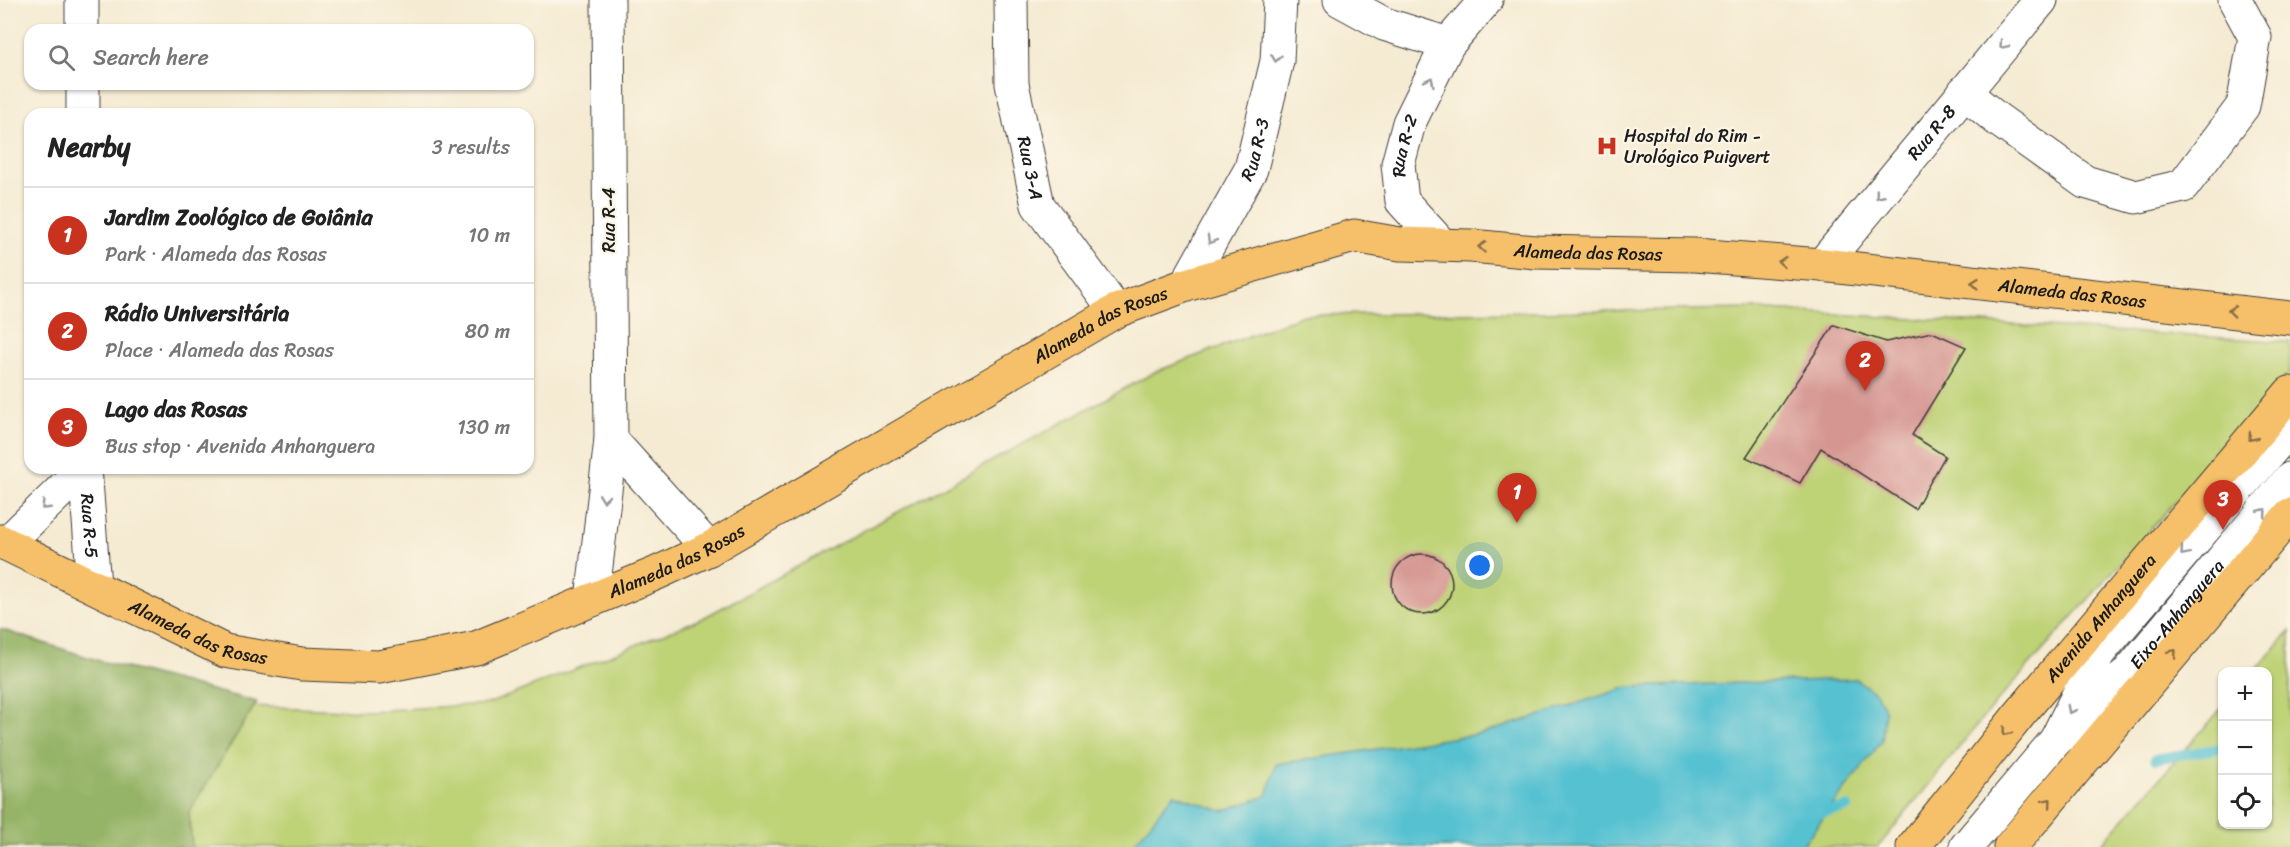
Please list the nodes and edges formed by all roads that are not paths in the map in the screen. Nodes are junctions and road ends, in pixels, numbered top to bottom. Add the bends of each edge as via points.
1 (82, 0) edge
2 (608, 0) edge
3 (1011, 0) edge
4 (1281, 0) edge
5 (1340, 0) edge
6 (1486, 0) edge
7 (2041, 0) edge
8 (2235, 0) edge
9 (82, 24) edge
10 (1448, 44) junction
11 (83, 90) edge
12 (1964, 92) junction
13 (83, 108) edge
14 (1441, 244) junction
15 (1822, 265) junction
16 (1186, 285) junction
17 (1116, 311) junction
18 (2290, 318) edge
19 (2290, 393) edge
20 (2290, 428) edge
21 (611, 440) junction
22 (78, 474) edge
23 (85, 474) edge
24 (2290, 479) edge
25 (2290, 515) edge
26 (3, 543) edge
27 (709, 549) junction
28 (94, 586) junction
29 (592, 600) junction
30 (2056, 740) junction
31 (1913, 847) edge
32 (1966, 847) edge
33 (2010, 847) edge

1 - 9 street
2 - 21 street, Rua R-4
3 - 17 street, Rua 3-A via 1012,84 1038,205
4 -> 16 street, Rua R-3 via 1277,61 1251,170
5 - 10 street via 1384,24
6 - 10 street, Rua R-2
7 -> 12 street, Rua R-8
8 - 12 street via 2255,36 2243,106 2183,186 2136,197 2085,182
14 -> 10 street, Rua R-2 via 1402,201 1398,164 1409,123
11 - 13 street
12 -> 15 street, Rua R-8
15 -> 14 main road, Alameda das Rosas
14 - 16 main road, Alameda das Rosas via 1400,244 1354,236
18 -> 15 main road, Alameda das Rosas
16 - 17 main road, Alameda das Rosas
17 - 27 main road, Alameda das Rosas
19 -> 31 main road, Avenida Anhanguera
20 -> 30 street, Eixo-Anhanguera via 2100,651
21 - 27 street
21 -> 29 street, Rua R-4
22 -> 26 street, Rua R-5
23 - 28 street, Rua R-5
30 -> 24 street, Eixo-Anhanguera via 2127,674
33 -> 25 main road
26 - 28 main road, Alameda das Rosas
27 - 29 main road, Alameda das Rosas
28 - 29 main road, Alameda das Rosas via 225,651 302,664 379,667 476,648
30 - 32 street, Eixo-Anhanguera

